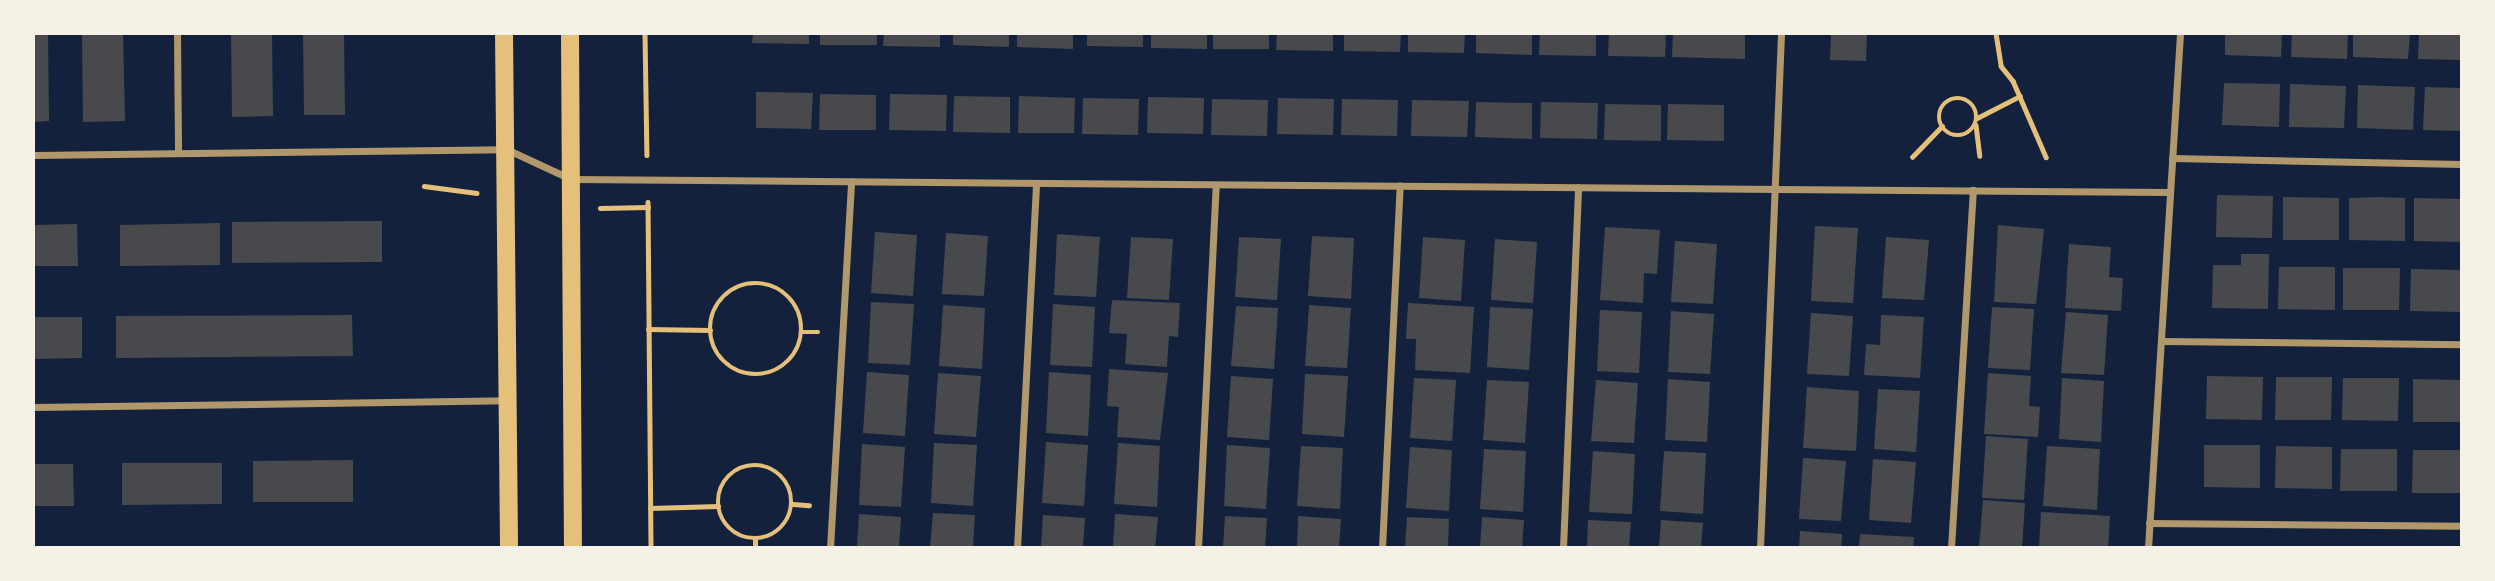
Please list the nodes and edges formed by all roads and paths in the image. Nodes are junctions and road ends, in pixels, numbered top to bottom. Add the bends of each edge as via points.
1 (177, 33) edge
2 (504, 33) edge
3 (570, 33) edge
4 (645, 33) edge
5 (1781, 33) edge
6 (1996, 33) edge
7 (2180, 33) edge
8 (2020, 96) junction
9 (1976, 121) junction
10 (1942, 127) junction
11 (506, 149) junction
12 (178, 152) junction
13 (33, 155) edge
14 (1980, 156) dead end
15 (1912, 157) dead end
16 (2046, 157) dead end
17 (2172, 158) junction
18 (2462, 164) edge
19 (571, 179) junction
20 (648, 179) junction
21 (850, 182) junction
22 (1036, 184) junction
23 (1216, 185) junction
24 (1400, 185) junction
25 (424, 186) dead end
26 (1578, 187) junction
27 (1777, 188) junction
28 (1973, 190) junction
29 (2170, 192) junction
30 (484, 195) dead end
31 (648, 207) junction
32 (598, 208) dead end
33 (648, 328) junction
34 (710, 330) junction
35 (2161, 341) junction
36 (2462, 344) edge
37 (508, 400) junction
38 (33, 407) edge
39 (718, 506) junction
40 (650, 508) junction
41 (2149, 523) junction
42 (2462, 526) edge
43 (755, 539) junction
44 (509, 548) edge
45 (573, 548) edge
46 (651, 548) edge
47 (755, 548) edge
48 (830, 548) edge
49 (1017, 548) edge
50 (1198, 548) edge
51 (1382, 548) edge
52 (1563, 548) edge
53 (1760, 548) edge
54 (1951, 548) edge
55 (2148, 548) edge

1 - 12 street
2 - 11 main road
3 - 19 main road
4 - 20 path
5 - 27 street
6 - 8 path via 2001,66
7 - 17 street
8 - 9 path
8 - 16 path
9 - 10 path via 1968,133 1956,136
9 - 10 path via 1969,102 1957,99 1941,108
9 - 14 path
10 - 15 path
11 - 12 street
11 - 19 street
11 - 37 main road
12 - 13 street
17 - 18 street
17 - 29 street
19 - 20 street
19 - 45 main road
20 - 21 street
20 - 31 path
21 - 22 street
21 - 48 street
22 - 23 street
22 - 49 street
23 - 24 street
23 - 50 street
24 - 26 street
24 - 51 street
25 - 30 path
26 - 27 street
26 - 52 street
27 - 28 street
27 - 53 street
28 - 29 street
28 - 54 street
29 - 35 street
31 - 32 path
31 - 33 path
33 - 34 path
33 - 40 path
34 - 34 path via 721,359 732,368 760,375 788,363 802,337 802,322 788,295 775,287 752,284 731,291 720,302
35 - 36 street
35 - 41 street
37 - 38 street
37 - 44 main road
39 - 40 path
39 - 43 path via 728,528
39 - 43 path via 723,482 743,467 755,464 778,472 792,492 790,516 774,535
40 - 46 path
41 - 42 street
41 - 55 street
43 - 47 path

